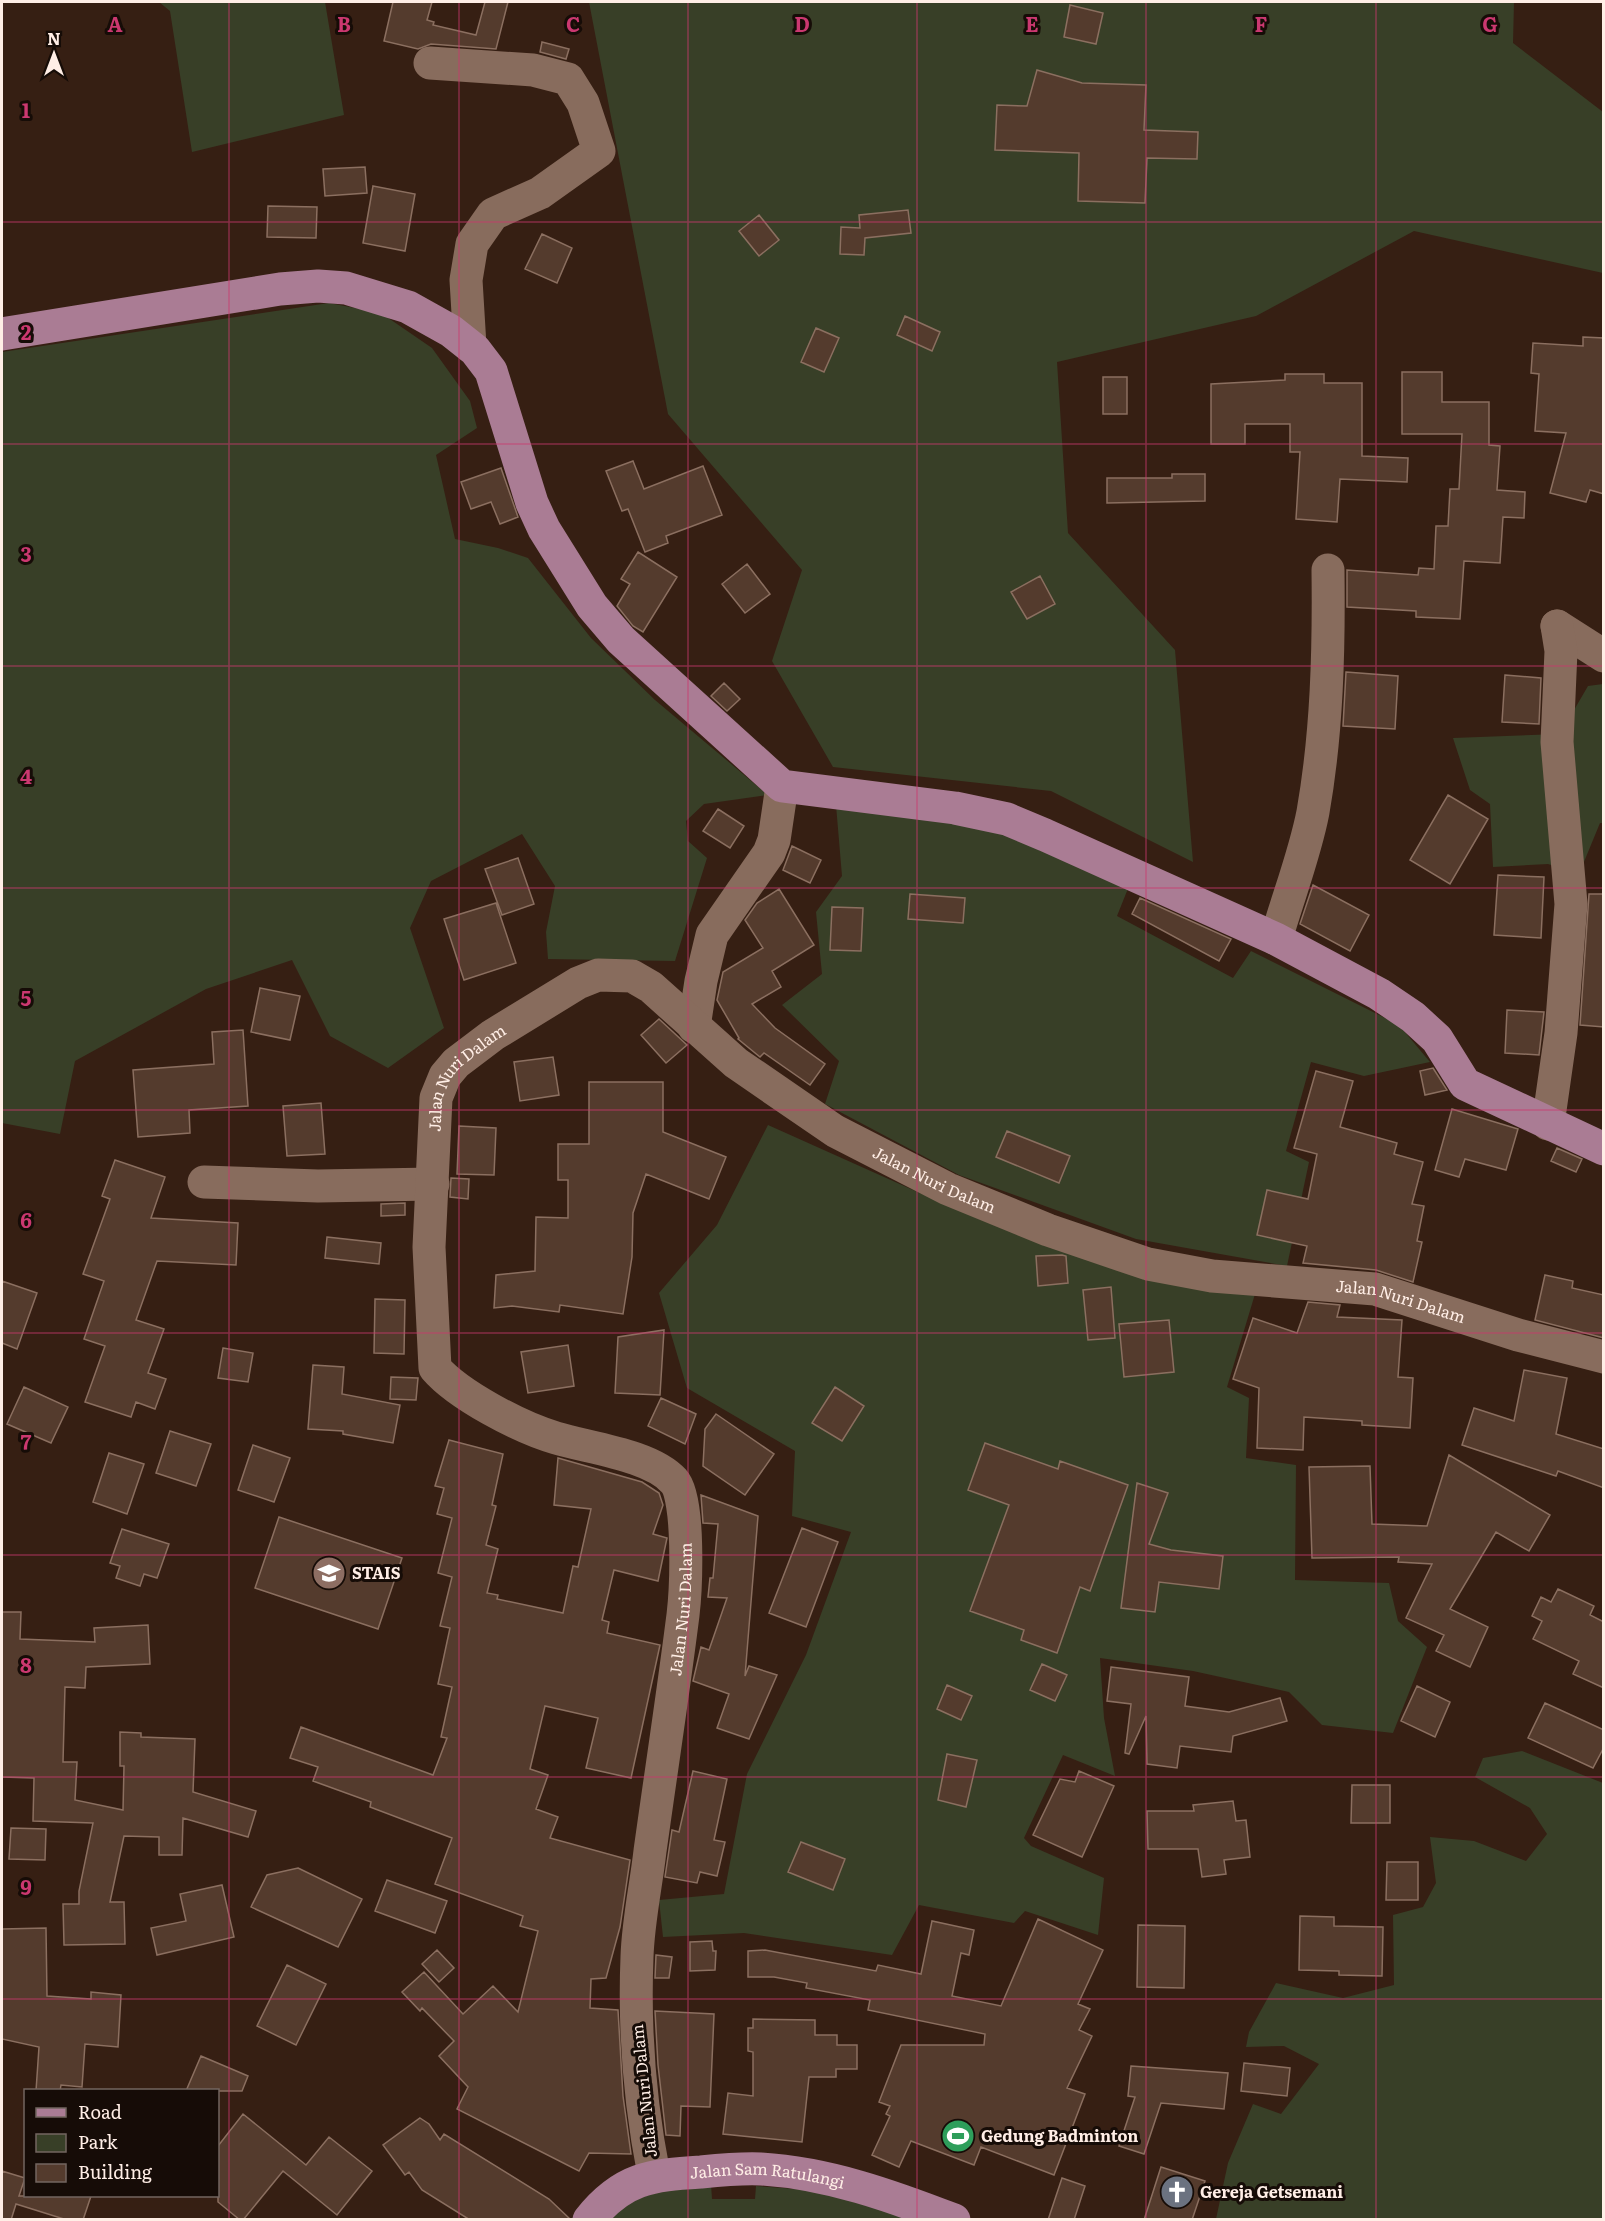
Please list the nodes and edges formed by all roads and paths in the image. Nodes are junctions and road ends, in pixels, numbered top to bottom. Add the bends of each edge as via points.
1 (430, 63) dead end
2 (2, 334) edge
3 (470, 346) junction
4 (1328, 570) dead end
5 (1604, 656) edge
6 (782, 786) junction
7 (1276, 939) junction
8 (694, 1027) junction
9 (1548, 1124) junction
10 (1604, 1149) edge
11 (204, 1182) dead end
12 (433, 1184) junction
13 (1604, 1357) edge
14 (654, 2175) junction
15 (589, 2220) edge
16 (954, 2220) edge

1 - 3 street via 533,70 568,79 584,103 599,151 540,193 493,214 472,244 466,280
2 - 3 main road via 318,286 346,288 408,307
3 - 6 main road via 491,371 532,503 544,529 592,606 621,640
4 - 7 street via 1329,647 1323,736 1312,813
5 - 9 street via 1557,626 1561,651 1557,742 1571,904 1562,1034
6 - 7 main road via 944,806 1007,819
6 - 8 street via 769,853 712,935
7 - 9 main road via 1379,994 1413,1017 1437,1039 1465,1084
8 - 12 street, Jalan Nuri Dalam via 651,987 632,976 598,975 578,982 485,1041 445,1076 436,1098
8 - 13 street, Jalan Nuri Dalam via 736,1063 836,1131 948,1189 1048,1230 1148,1264 1212,1276 1375,1289 1518,1335
9 - 10 main road
11 - 12 street via 318,1186
12 - 14 street, Jalan Nuri Dalam via 429,1247 435,1368 474,1400 553,1437 631,1458 662,1471 674,1480 682,1495 686,1595 637,1955 638,2046 646,2136
14 - 15 main road, Jalan Sam Ratulangi via 629,2183
14 - 16 main road, Jalan Sam Ratulangi via 759,2169 794,2173 876,2190

